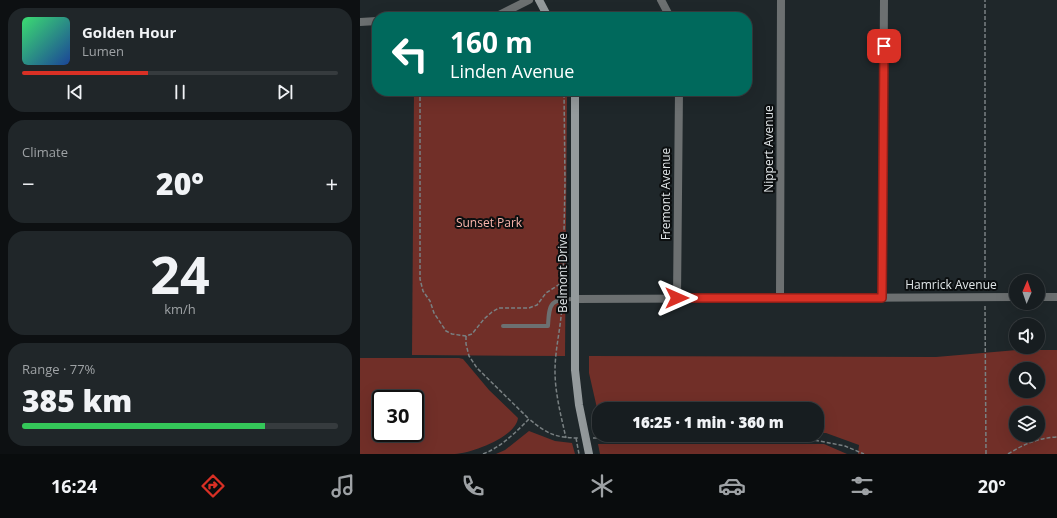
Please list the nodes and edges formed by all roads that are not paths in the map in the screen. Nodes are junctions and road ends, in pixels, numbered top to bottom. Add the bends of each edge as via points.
1 (529, 0) edge
2 (539, 0) edge
3 (661, 0) edge
4 (781, 0) edge
5 (884, 0) edge
6 (505, 12) edge
7 (545, 12) edge
8 (667, 12) edge
9 (360, 22) edge
10 (372, 22) edge
11 (575, 96) edge
12 (679, 96) edge
13 (1009, 297) edge
14 (1045, 297) edge
15 (1057, 297) edge
16 (677, 298) junction
17 (780, 298) junction
18 (882, 298) junction
19 (575, 299) junction
20 (503, 326) dead end
21 (590, 454) edge

1 - 6 street
2 - 7 street
3 - 8 street
4 - 17 street, Nippert Avenue
5 - 18 street
9 - 10 street
11 - 19 street, Belmont Drive
12 - 16 street, Fremont Avenue
13 - 18 street, Hamrick Avenue
14 - 15 street
16 - 17 street, Hamrick Avenue
16 - 19 street, Hamrick Avenue
17 - 18 street, Hamrick Avenue
19 - 20 lane via 560,299 553,303 549,311 548,326
19 - 21 street, Belmont Drive via 576,388

